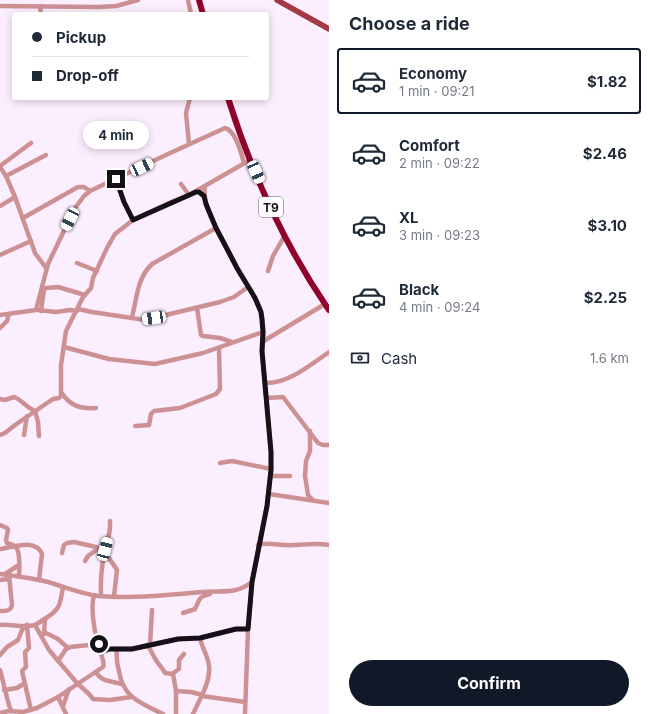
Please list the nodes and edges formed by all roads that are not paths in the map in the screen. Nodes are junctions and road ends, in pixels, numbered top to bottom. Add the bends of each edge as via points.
1 (138, 0) edge
2 (188, 0) edge
3 (199, 0) edge
4 (277, 0) edge
5 (0, 6) edge
6 (40, 6) junction
7 (41, 12) edge
8 (191, 12) edge
9 (202, 12) edge
10 (329, 28) edge
11 (189, 100) edge
12 (229, 100) edge
13 (31, 143) dead end
14 (189, 144) junction
15 (46, 155) dead end
16 (247, 161) junction
17 (0, 166) edge
18 (6, 176) junction
19 (116, 179) junction
20 (181, 184) dead end
21 (205, 186) junction
22 (90, 191) junction
23 (196, 192) junction
24 (189, 195) junction
25 (204, 196) junction
26 (15, 197) junction
27 (0, 206) edge
28 (23, 218) junction
29 (133, 220) junction
30 (216, 228) junction
31 (285, 235) junction
32 (31, 241) junction
33 (0, 255) edge
34 (77, 263) dead end
35 (46, 268) junction
36 (97, 271) junction
37 (268, 271) dead end
38 (248, 287) junction
39 (85, 295) junction
40 (325, 304) junction
41 (197, 308) junction
42 (38, 310) junction
43 (78, 310) junction
44 (329, 310) edge
45 (9, 314) junction
46 (0, 315) edge
47 (132, 317) junction
48 (0, 328) edge
49 (263, 332) junction
50 (232, 342) junction
51 (263, 342) junction
52 (64, 347) junction
53 (219, 348) junction
54 (329, 352) edge
55 (265, 384) junction
56 (61, 392) junction
57 (266, 398) junction
58 (0, 399) edge
59 (96, 408) dead end
60 (35, 411) junction
61 (27, 416) junction
62 (135, 426) dead end
63 (310, 431) junction
64 (0, 434) edge
65 (24, 436) dead end
66 (39, 436) dead end
67 (329, 445) edge
68 (220, 463) dead end
69 (271, 470) junction
70 (271, 476) junction
71 (290, 476) dead end
72 (269, 494) junction
73 (313, 500) junction
74 (329, 502) edge
75 (110, 521) dead end
76 (0, 525) edge
77 (258, 545) junction
78 (329, 545) edge
79 (15, 546) junction
80 (99, 548) junction
81 (1, 549) dead end
82 (105, 550) junction
83 (62, 553) dead end
84 (85, 561) dead end
85 (19, 565) junction
86 (6, 576) edge
87 (19, 577) junction
88 (0, 580) edge
89 (40, 580) junction
90 (252, 582) junction
91 (63, 587) junction
92 (211, 592) junction
93 (94, 595) junction
94 (101, 596) junction
95 (114, 596) junction
96 (152, 610) dead end
97 (0, 611) edge
98 (183, 613) dead end
99 (45, 619) junction
100 (0, 625) edge
101 (27, 625) junction
102 (35, 625) junction
103 (248, 629) junction
104 (44, 632) junction
105 (200, 638) junction
106 (44, 640) junction
107 (99, 644) junction
108 (149, 645) junction
109 (68, 648) junction
110 (117, 649) junction
111 (102, 652) junction
112 (184, 654) dead end
113 (0, 655) edge
114 (58, 661) junction
115 (0, 670) edge
116 (96, 672) junction
117 (172, 674) junction
118 (25, 683) junction
119 (77, 683) junction
120 (122, 684) junction
121 (69, 688) junction
122 (4, 690) junction
123 (176, 691) junction
124 (202, 695) junction
125 (58, 697) junction
126 (131, 697) junction
127 (245, 702) junction
128 (63, 706) junction
129 (37, 708) junction
130 (31, 710) junction
131 (12, 712) edge
132 (0, 713) edge
133 (161, 713) edge
134 (40, 714) edge
135 (66, 714) edge
136 (152, 714) edge
137 (176, 714) edge
138 (193, 714) edge
139 (245, 714) edge

1 - 6 street via 99,7
2 - 8 street
3 - 9 highway
4 - 10 main road
5 - 6 street
6 - 7 street
11 - 14 street via 186,113
12 - 16 highway, T9
13 - 17 street
14 - 16 street via 227,128
14 - 19 street
15 - 18 street
16 - 21 street
16 - 31 highway, T9
17 - 18 street
18 - 26 street
19 - 22 street
19 - 29 street
20 - 24 street
21 - 23 street
21 - 25 street
22 - 28 street via 78,187
22 - 35 street via 75,208
23 - 24 street
23 - 25 street
24 - 29 street
25 - 30 street
26 - 27 street
26 - 28 street
28 - 32 street
29 - 36 street via 113,238
30 - 38 street
30 - 47 street via 148,268 138,286
31 - 37 street
31 - 40 highway, T9
32 - 33 street
32 - 35 street via 37,256
34 - 36 street
35 - 42 street
36 - 39 street via 91,288
38 - 41 street via 229,299
38 - 49 street via 261,312
39 - 42 street via 58,287 46,288
39 - 43 street
40 - 44 highway, T9
40 - 51 street
41 - 47 street via 146,320
41 - 50 street via 203,336
42 - 43 street
42 - 45 street
43 - 47 street
43 - 52 street via 66,331
45 - 46 street
45 - 48 street via 7,321
49 - 50 street
49 - 51 street
50 - 53 street
51 - 55 street
52 - 53 street via 109,359 154,364
52 - 56 street
53 - 62 street via 220,389 216,394 180,408 154,411 149,425
54 - 55 street via 298,373 273,384
55 - 57 street
56 - 59 street via 74,405
56 - 60 street via 60,398 53,399
57 - 63 street via 284,398
57 - 69 street
58 - 60 street via 14,397
60 - 61 street
60 - 66 street
61 - 64 street via 6,433
61 - 65 street
63 - 67 street via 320,445
63 - 73 street via 310,451 305,476 307,492
68 - 69 street via 232,461
69 - 70 street
70 - 71 street
70 - 72 street
72 - 73 street
72 - 77 street
73 - 74 street
75 - 82 street
76 - 79 street via 8,530 7,543
77 - 78 street
77 - 90 street
79 - 81 street
79 - 85 street
79 - 89 street via 33,545 42,552
80 - 82 street
80 - 83 street via 72,542 64,544
80 - 84 street
82 - 94 street via 100,580
82 - 95 street via 117,570
85 - 86 street
85 - 87 street
86 - 87 street
86 - 88 street
86 - 97 street via 12,608
87 - 89 street
89 - 91 street
90 - 92 street via 233,591
90 - 103 street
91 - 93 street
91 - 99 street via 58,609
92 - 95 street via 155,597
92 - 98 street via 200,598 194,610
93 - 94 street
93 - 107 street via 94,626
94 - 95 street
96 - 108 street
99 - 102 street
99 - 104 street
100 - 101 street
101 - 102 street
101 - 113 street via 18,640
101 - 118 street via 29,648 25,652 26,667 22,670
102 - 106 street
103 - 105 street via 236,629
103 - 127 street
104 - 106 street
104 - 109 street
105 - 108 street via 178,639
105 - 124 street via 209,668
106 - 114 street
107 - 109 street
107 - 111 street
108 - 110 street
108 - 117 street via 165,673
109 - 114 street
110 - 111 street via 105,649
110 - 120 street via 116,659
111 - 116 street via 104,666
112 - 117 street via 179,660 179,669
114 - 119 street
115 - 122 street
116 - 119 street
116 - 120 street via 103,680
117 - 123 street
118 - 122 street via 16,689
118 - 130 street
119 - 121 street
119 - 126 street via 93,700
120 - 126 street
121 - 125 street
121 - 128 street
122 - 131 street
123 - 124 street
123 - 137 street
124 - 127 street
124 - 138 street
125 - 128 street
125 - 129 street
126 - 133 street
127 - 139 street
128 - 135 street
129 - 130 street
129 - 134 street
130 - 131 street
131 - 132 street
133 - 136 street

